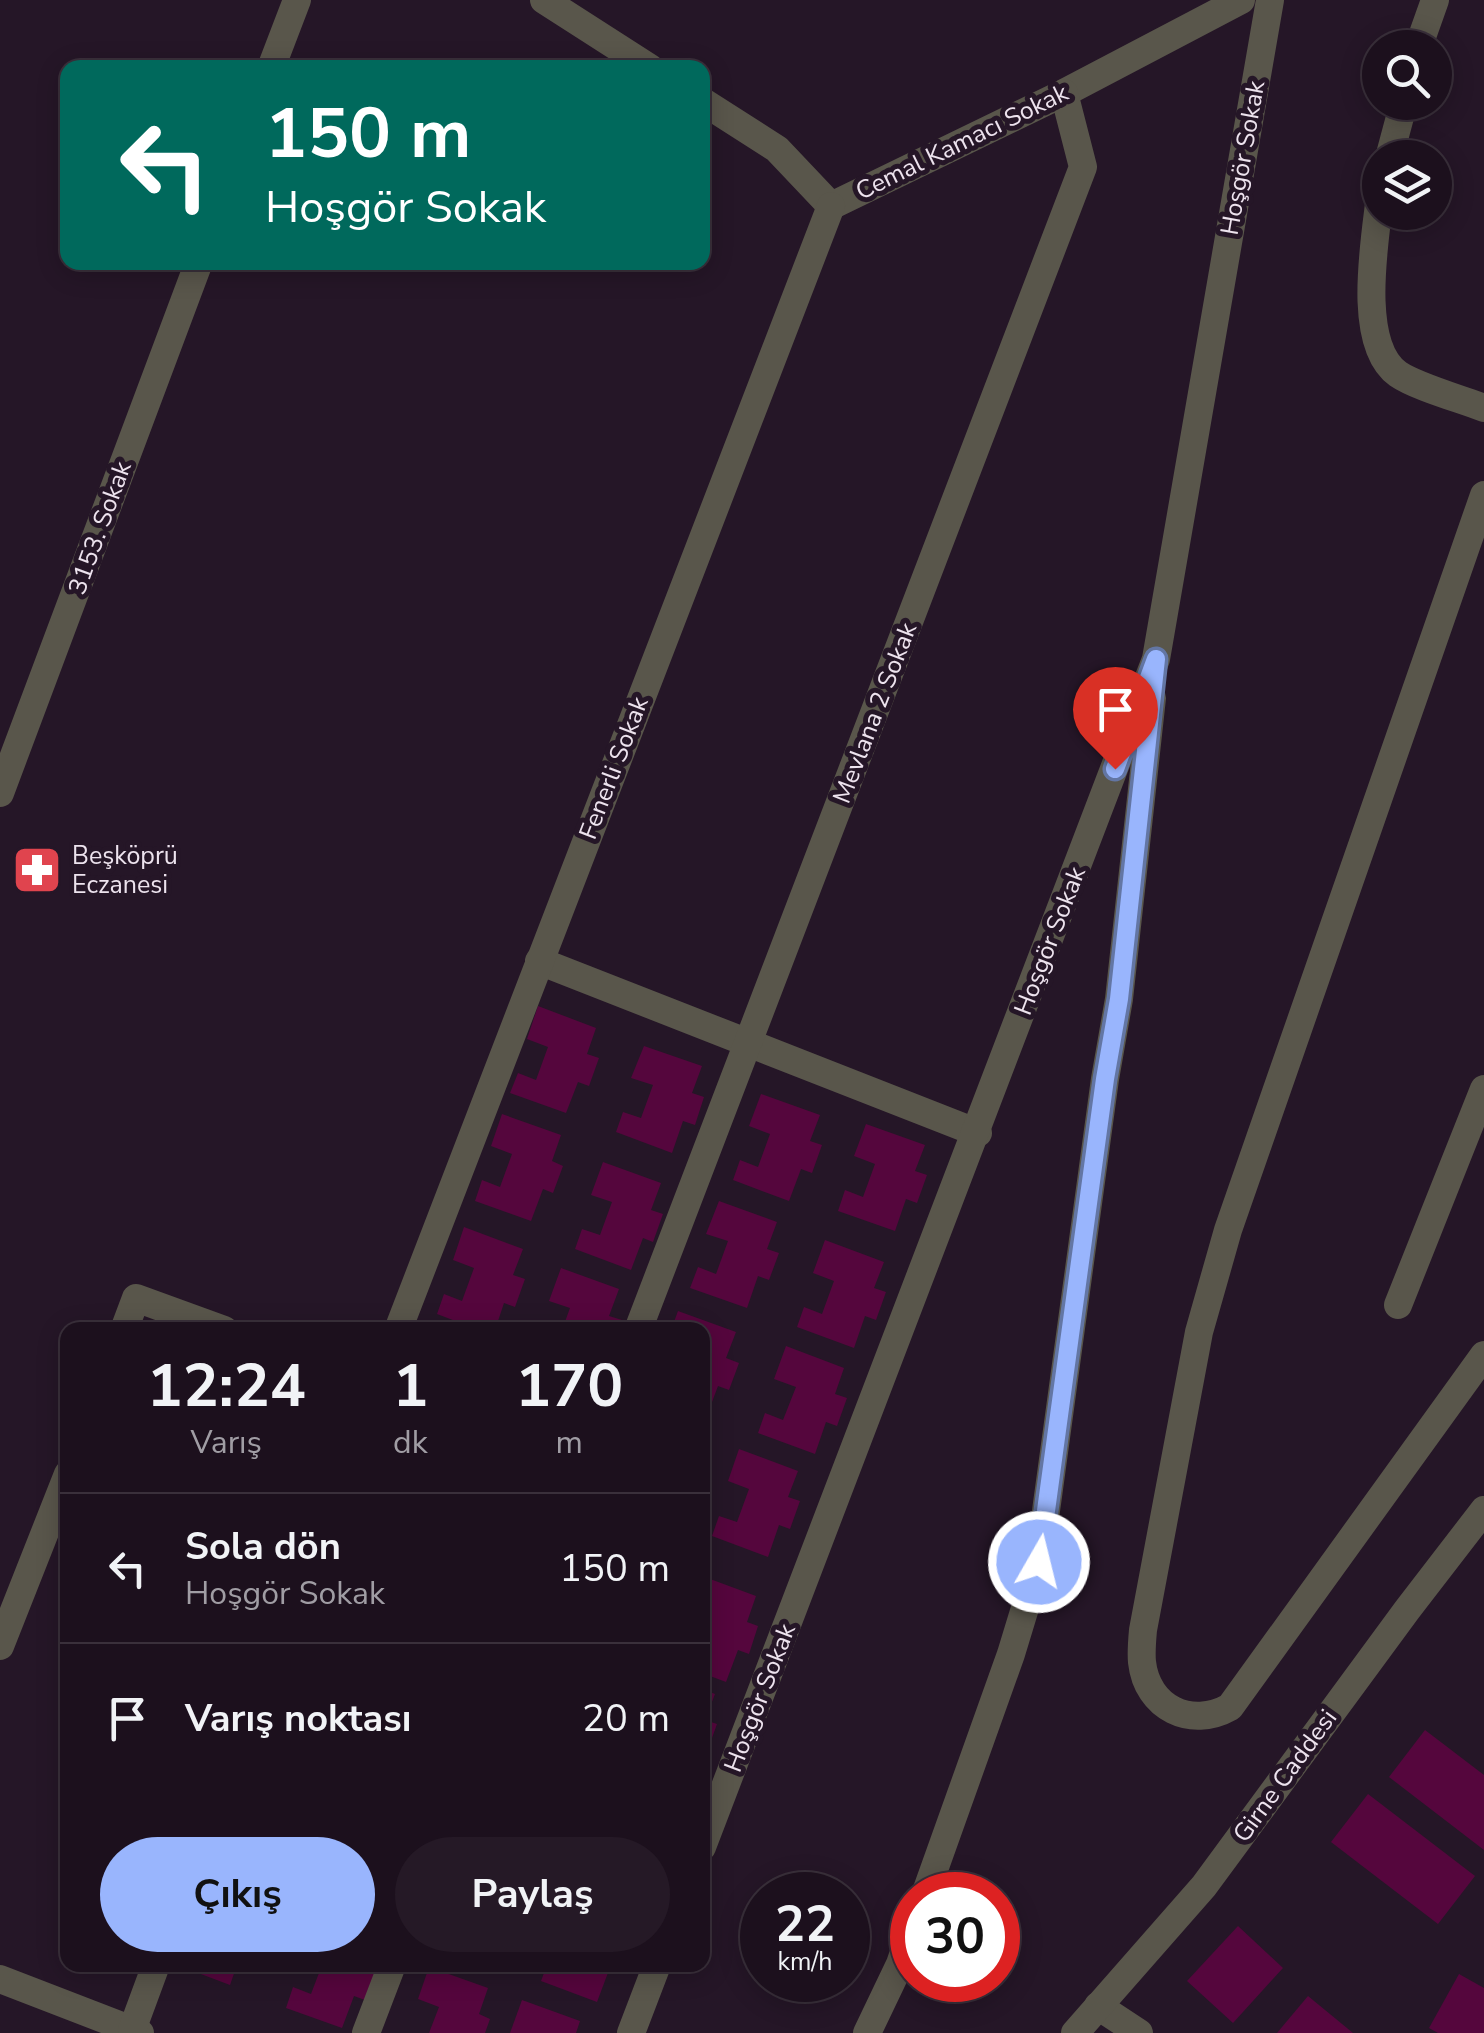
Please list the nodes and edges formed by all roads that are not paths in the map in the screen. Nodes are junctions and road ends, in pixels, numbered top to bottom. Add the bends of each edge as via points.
1 (296, 0) edge
2 (544, 0) edge
3 (1241, 0) edge
4 (1270, 0) edge
5 (1435, 0) edge
6 (1424, 30) edge
7 (275, 60) edge
8 (638, 60) edge
9 (1064, 92) junction
10 (710, 106) edge
11 (831, 206) junction
12 (1376, 230) edge
13 (196, 270) edge
14 (1484, 408) edge
15 (1484, 495) edge
16 (1156, 659) junction
17 (0, 793) edge
18 (539, 961) junction
19 (749, 1044) junction
20 (1484, 1089) edge
21 (978, 1133) junction
22 (1398, 1305) dead end
23 (127, 1322) edge
24 (202, 1322) edge
25 (401, 1322) edge
26 (641, 1322) edge
27 (1484, 1355) edge
28 (60, 1494) edge
29 (1484, 1510) edge
30 (0, 1646) edge
31 (710, 1826) edge
32 (932, 1872) edge
33 (154, 1972) edge
34 (389, 1972) edge
35 (654, 1972) edge
36 (0, 1979) edge
37 (890, 1985) edge
38 (1098, 2006) junction
39 (136, 2031) edge
40 (366, 2033) edge
41 (631, 2033) edge
42 (867, 2033) edge
43 (1075, 2033) edge
44 (1138, 2033) edge

1 - 7 street
2 - 8 street
3 - 9 street, Cemal Kamacı Sokak
4 - 16 street, Hoşgör Sokak
5 - 6 street
9 - 11 street, Cemal Kamacı Sokak
9 - 19 street, Mevlana 2 Sokak via 1083,166
10 - 11 street, Cemal Kamacı Sokak via 778,149
11 - 18 street, Fenerli Sokak
12 - 14 street via 1370,293 1378,343 1396,373
13 - 17 street, 3153. Sokak
15 - 27 street via 1198,1332 1143,1630 1142,1665 1162,1705 1204,1717 1230,1707
16 - 21 street, Hoşgör Sokak
16 - 32 street via 1119,999 1039,1562
18 - 19 street
18 - 25 street, Fenerli Sokak
19 - 21 street
19 - 26 street, Mevlana 2 Sokak
20 - 22 street
21 - 31 street, Hoşgör Sokak
23 - 24 street via 136,1298
28 - 30 street
29 - 38 street, Girne Caddesi via 1204,1886
33 - 39 street
34 - 40 street
35 - 41 street
36 - 39 street
37 - 42 street
38 - 43 street, Girne Caddesi
38 - 44 street

